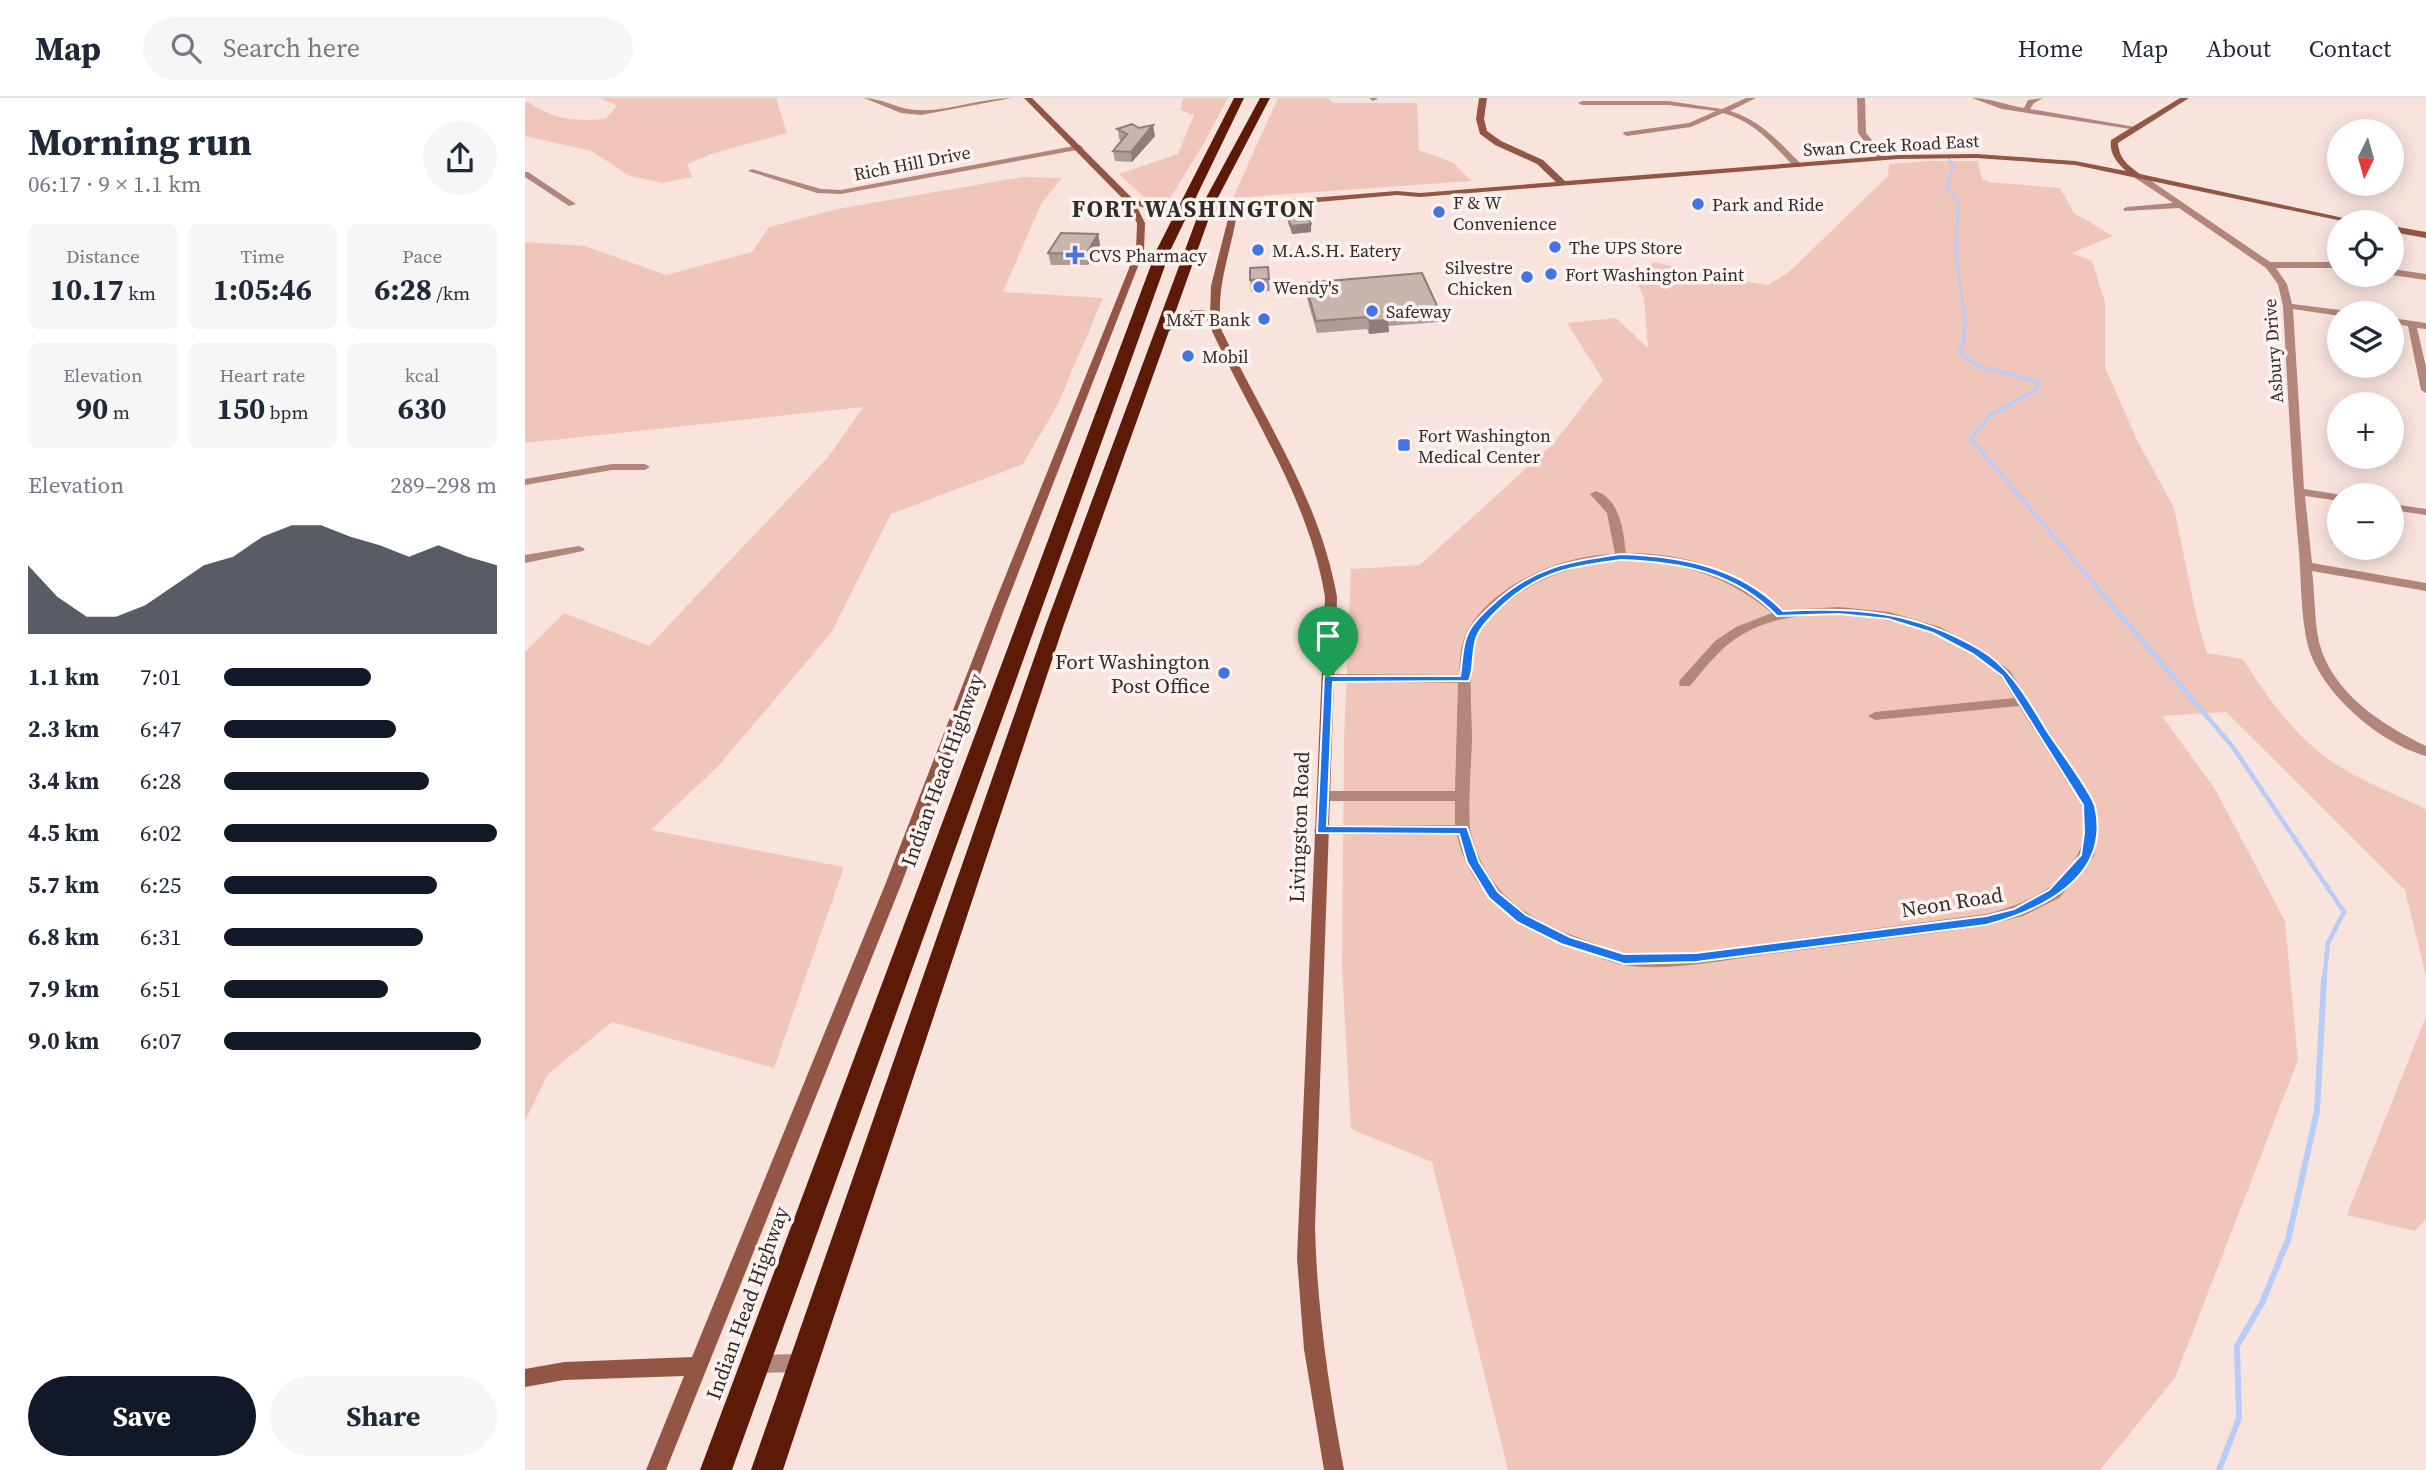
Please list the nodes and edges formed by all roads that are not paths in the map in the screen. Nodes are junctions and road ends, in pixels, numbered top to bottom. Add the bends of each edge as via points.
1 (868, 98) edge
2 (1008, 98) edge
3 (1028, 98) edge
4 (1239, 98) edge
5 (1265, 98) edge
6 (1483, 98) edge
7 (1752, 98) edge
8 (1861, 98) edge
9 (1976, 98) edge
10 (2039, 98) edge
11 (2185, 98) edge
12 (1582, 103) dead end
13 (2026, 110) junction
14 (1728, 111) junction
15 (2137, 128) junction
16 (1627, 134) dead end
17 (1079, 147) junction
18 (1882, 158) junction
19 (1797, 165) junction
20 (752, 170) dead end
21 (525, 174) edge
22 (2138, 176) junction
23 (1562, 183) junction
24 (2185, 186) junction
25 (2165, 194) junction
26 (1420, 195) junction
27 (1129, 200) junction
28 (572, 204) dead end
29 (2181, 205) junction
30 (2127, 209) dead end
31 (1206, 210) junction
32 (1183, 211) junction
33 (1233, 213) junction
34 (2327, 216) edge
35 (2404, 231) edge
36 (2426, 235) edge
37 (2269, 265) junction
38 (2327, 265) edge
39 (2404, 274) edge
40 (2426, 277) edge
41 (1174, 297) junction
42 (2288, 306) junction
43 (2327, 311) edge
44 (1213, 312) junction
45 (2404, 323) edge
46 (2412, 324) junction
47 (2426, 326) edge
48 (1163, 328) junction
49 (2425, 385) edge
50 (645, 467) dead end
51 (525, 482) edge
52 (2299, 492) junction
53 (1596, 494) dead end
54 (2327, 496) edge
55 (2404, 509) edge
56 (2426, 512) edge
57 (579, 549) dead end
58 (1621, 557) junction
59 (525, 559) edge
60 (2306, 566) junction
61 (2426, 587) edge
62 (1781, 614) junction
63 (1328, 678) junction
64 (1465, 679) junction
65 (1685, 683) dead end
66 (2022, 701) junction
67 (1875, 716) dead end
68 (2425, 750) edge
69 (1323, 796) junction
70 (1464, 796) junction
71 (1321, 830) junction
72 (1463, 830) junction
73 (803, 1363) junction
74 (754, 1364) junction
75 (697, 1366) junction
76 (525, 1378) edge
77 (656, 1470) edge
78 (716, 1470) edge
79 (767, 1470) edge
80 (1334, 1470) edge

1 - 2 street via 921,113
3 - 17 main road
4 - 32 highway, Indian Head Highway
5 - 31 highway
6 - 23 main road via 1481,128 1487,136 1540,162
7 - 14 street
8 - 18 street via 1862,133
9 - 13 street
10 - 13 street
11 - 15 main road, Asbury Drive
12 - 14 street via 1670,102
13 - 15 street
14 - 16 street via 1680,127
14 - 19 street via 1752,122
15 - 22 main road, Asbury Drive via 2114,142 2114,148 2128,170
17 - 20 street, Rich Hill Drive via 841,192 820,191
17 - 27 main road
18 - 19 main road, Swan Creek Road East
18 - 22 main road, Swan Creek Road East via 2013,157
19 - 23 main road, Swan Creek Road East
21 - 28 street
22 - 24 main road, Swan Creek Road East
22 - 25 street, Asbury Drive
23 - 26 main road, Swan Creek Road East
24 - 25 main road
24 - 34 main road, Swan Creek Road East
25 - 29 street, Asbury Drive
26 - 31 main road, Swan Creek Road East via 1397,193
26 - 33 main road, Swan Creek Road East
27 - 32 main road via 1153,209
27 - 75 main road via 1140,223 1140,251 893,885
29 - 30 street
29 - 37 street, Asbury Drive
31 - 32 main road, Swan Creek Road East
31 - 33 main road, Swan Creek Road East
31 - 41 highway
32 - 74 highway, Indian Head Highway via 1149,288
33 - 44 main road, Livingston Road via 1214,287
35 - 36 main road
37 - 38 street
37 - 42 street, Asbury Drive via 2285,288
39 - 40 street
41 - 44 highway
41 - 48 highway
42 - 43 street
42 - 52 street, Asbury Drive
44 - 48 highway via 1182,315
44 - 63 main road, Livingston Road via 1227,355 1323,547 1331,597
45 - 46 street
46 - 47 street
46 - 49 street
48 - 73 highway via 1054,628
50 - 51 street via 612,467
52 - 54 street
52 - 60 street, Asbury Drive
53 - 58 street via 1608,501 1613,512
55 - 56 street
57 - 59 street
58 - 62 street, Neon Road via 1696,565 1731,578
58 - 64 street, Neon Road via 1567,565 1513,590 1471,636
60 - 61 street
60 - 68 street, Asbury Drive via 2313,642 2332,684 2373,723
62 - 65 street, Neon Road via 1740,630 1720,644
62 - 66 street, Neon Road via 1839,611 1889,616 1936,631 1977,652 2005,674
63 - 64 street
63 - 69 main road, Livingston Road
64 - 70 street, Neon Road
66 - 67 street
66 - 72 street, Neon Road via 2089,805 2087,856 2054,894 2018,912 1986,920 1696,958 1624,959 1565,941 1522,918 1494,895 1473,862
69 - 70 street
69 - 71 main road, Livingston Road
70 - 72 street, Neon Road
71 - 72 street
71 - 80 main road, Livingston Road via 1306,1282
73 - 74 street
73 - 79 highway
74 - 78 highway, Indian Head Highway
75 - 76 main road via 564,1371
75 - 77 main road

